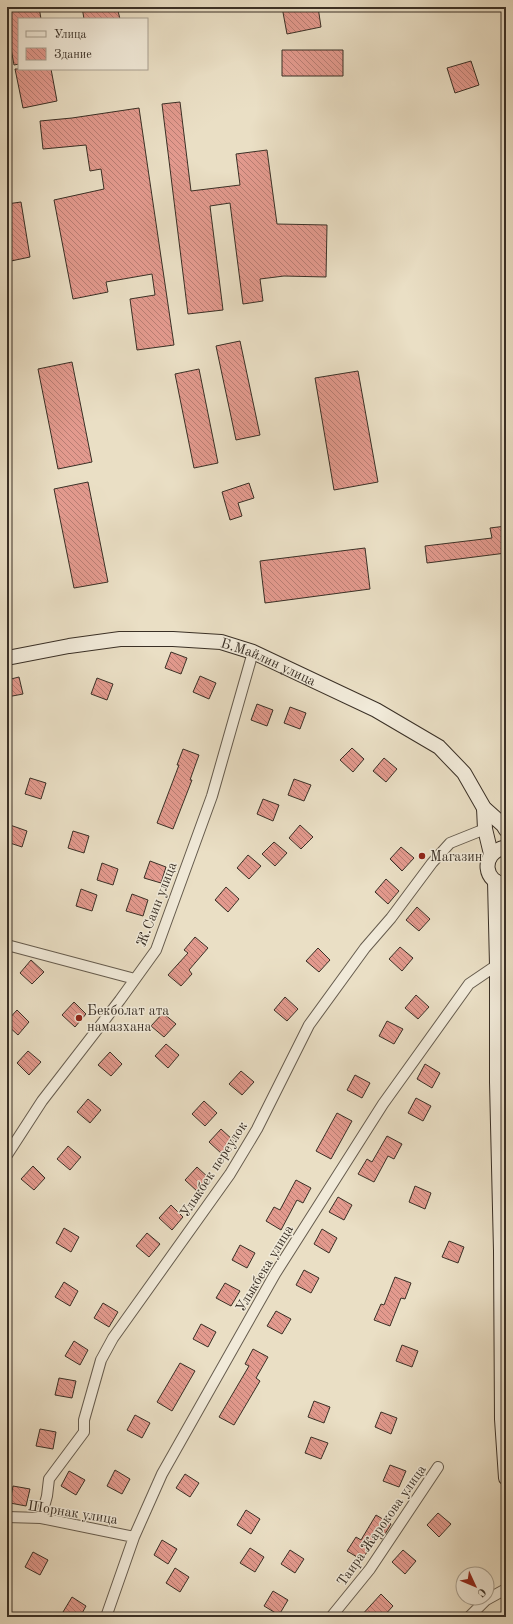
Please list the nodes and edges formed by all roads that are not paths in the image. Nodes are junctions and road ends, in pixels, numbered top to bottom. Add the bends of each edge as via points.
1 (254, 652) junction
2 (7, 658) edge
3 (484, 808) junction
4 (505, 827) edge
5 (485, 829) junction
6 (506, 847) edge
7 (491, 854) junction
8 (501, 882) edge
9 (7, 945) edge
10 (497, 965) junction
11 (135, 979) junction
12 (9, 1149) edge
13 (438, 1467) dead end
14 (506, 1478) edge
15 (7, 1517) edge
16 (40, 1518) junction
17 (134, 1537) junction
18 (506, 1589) edge
19 (106, 1617) edge
20 (331, 1617) edge
21 (469, 1617) edge

1 - 2 street, Б.Майлин улица via 221,642 120,639
1 - 3 street, Б.Майлин улица via 376,710 439,747 464,774
1 - 11 street, Ж.Саин улица via 212,796 156,950
3 - 4 street, Б.Майлин улица
3 - 5 street, Б.Майлин улица
5 - 7 street, Б.Майлин улица
5 - 16 street, Улыкбек переулок via 450,843 365,948 309,1025 257,1129 230,1174 113,1338 101,1360 84,1420 84,1432 49,1479
6 - 7 street
7 - 8 street, Б.Майлин улица via 487,868 490,875
8 - 10 street
9 - 11 street
10 - 14 street via 502,1419
10 - 17 street, Улыкбека улица via 469,984 383,1104 275,1274 162,1474
11 - 12 street, Ж.Саин улица via 42,1101
13 - 20 street, Таира Жарокова улица via 370,1569
15 - 16 street, Шорнак улица
16 - 17 street, Шорнак улица
17 - 19 street, Улыкбека улица
18 - 21 street via 486,1600

